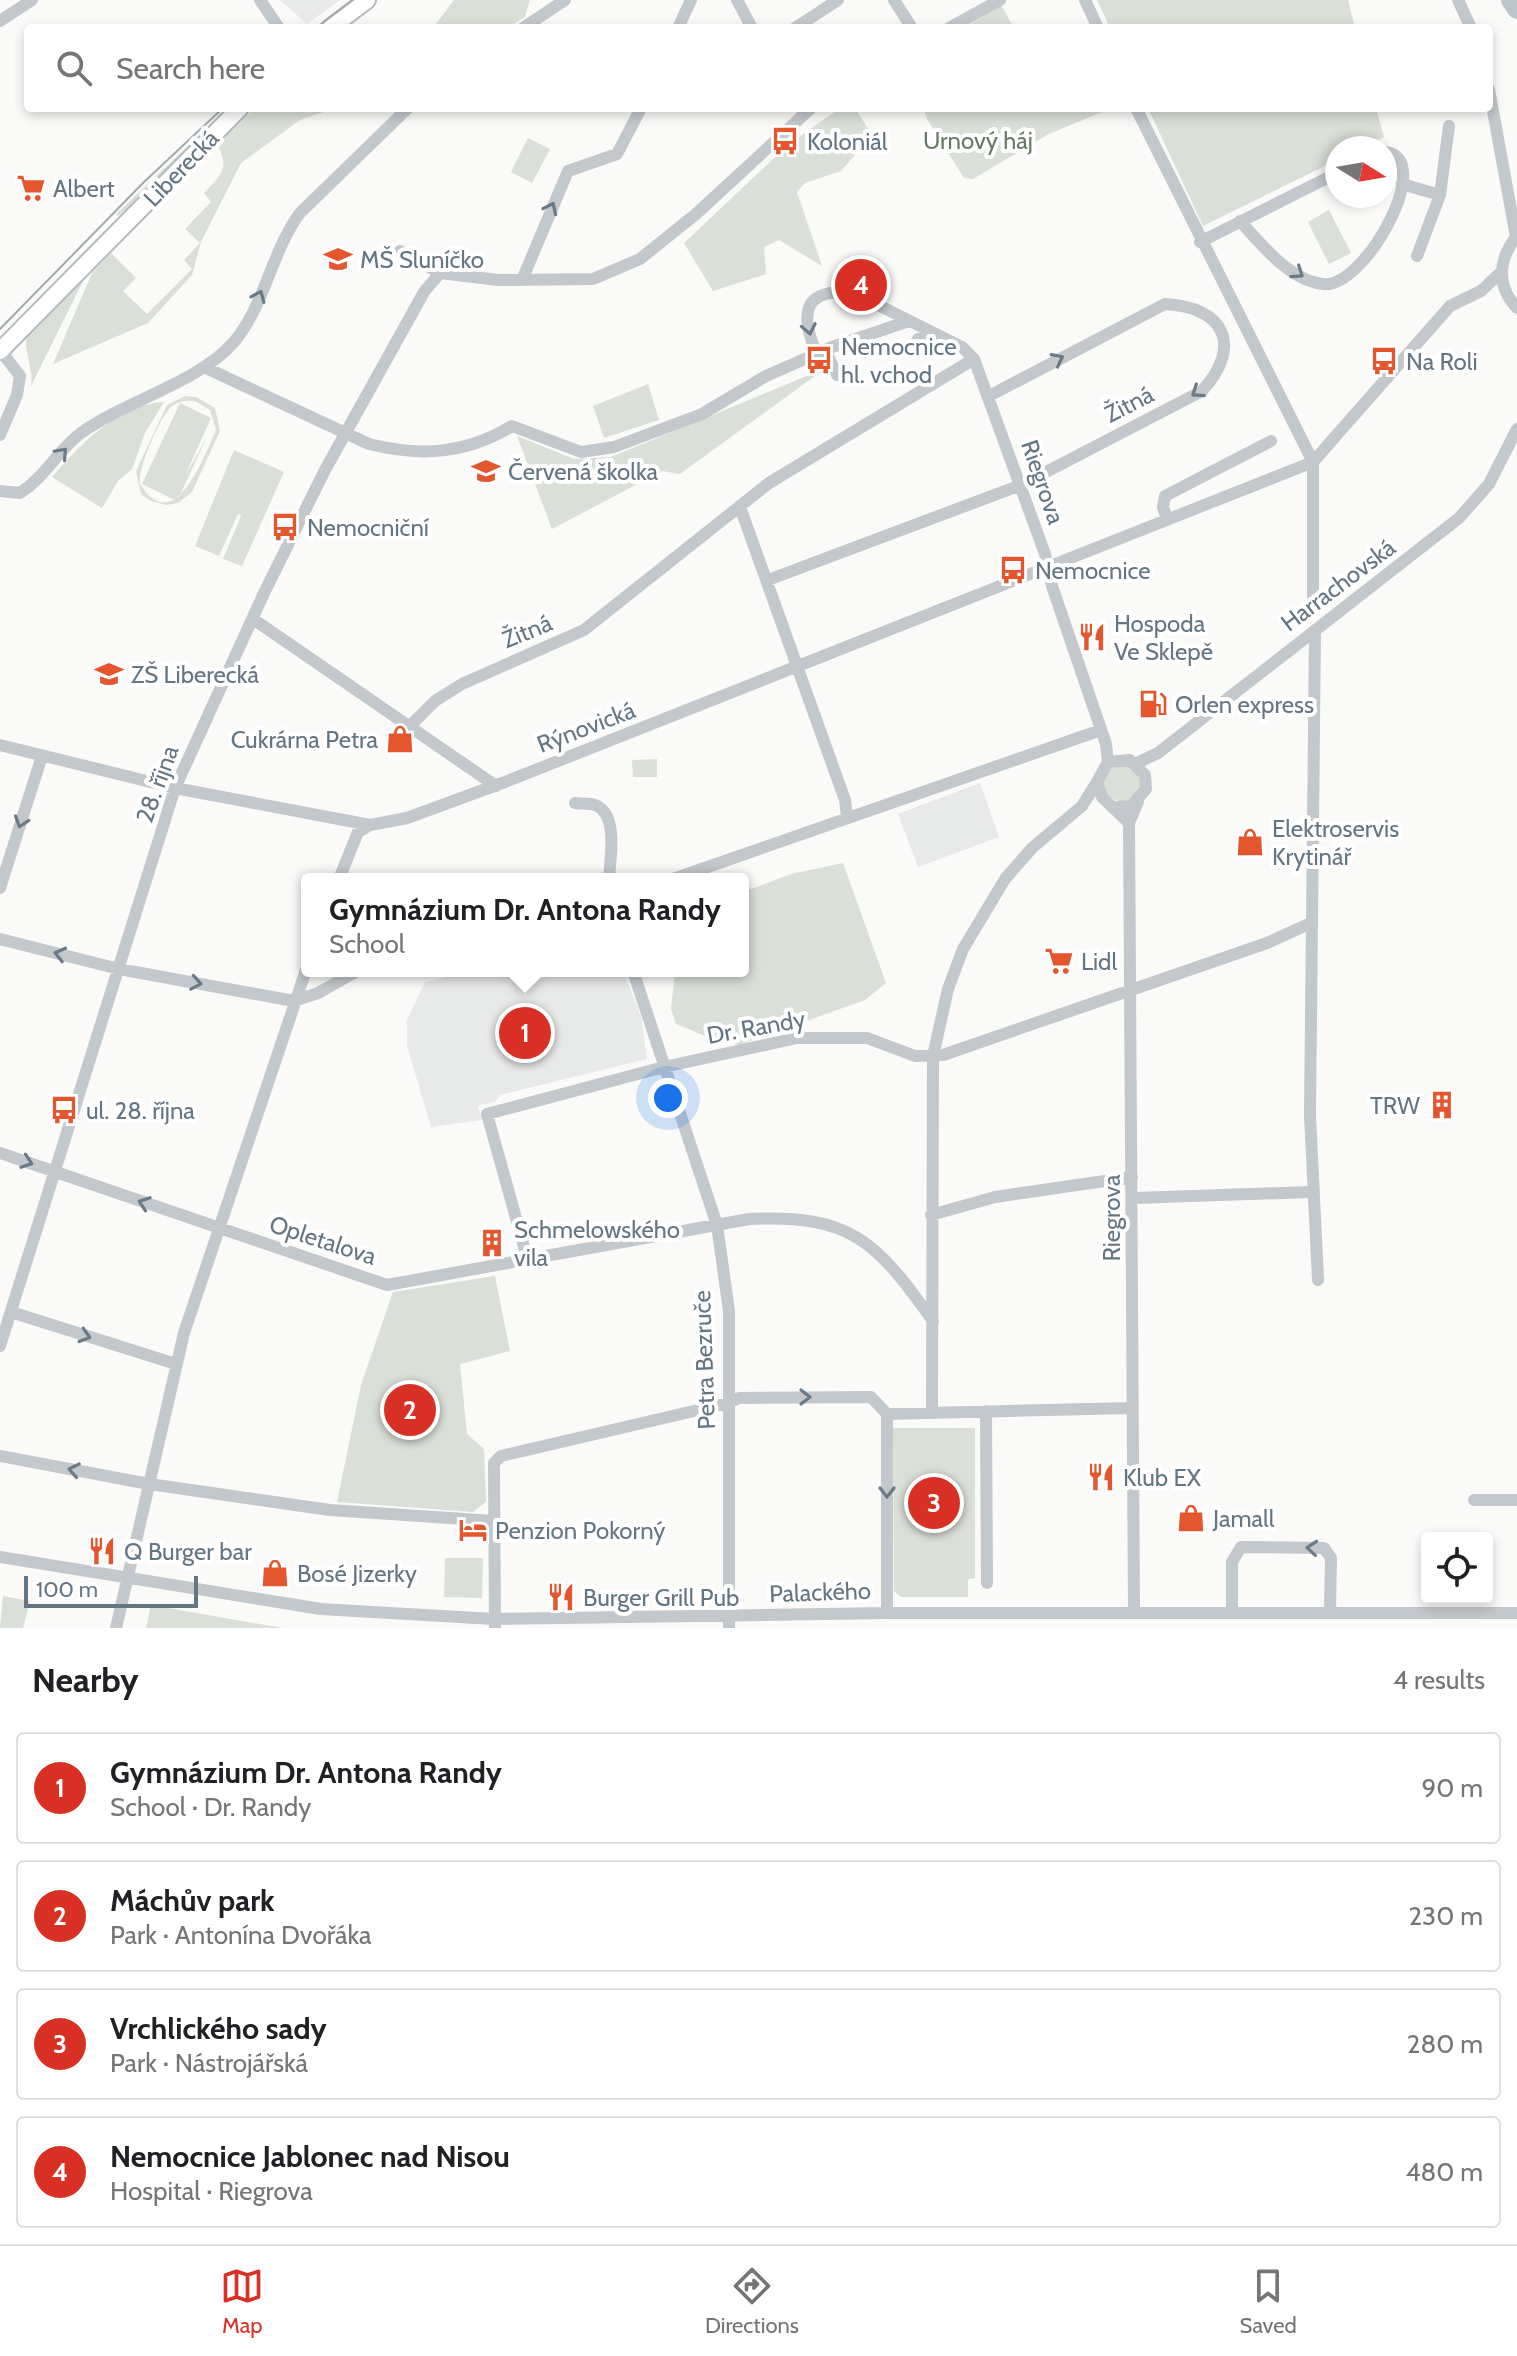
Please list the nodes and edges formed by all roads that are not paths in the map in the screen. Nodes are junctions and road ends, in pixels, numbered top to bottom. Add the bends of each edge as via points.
1 (32, 0) edge
2 (260, 0) edge
3 (367, 0) edge
4 (565, 0) edge
5 (691, 0) edge
6 (737, 0) edge
7 (838, 0) edge
8 (894, 0) edge
9 (1000, 0) edge
10 (1085, 0) edge
11 (1458, 0) edge
12 (0, 21) edge
13 (276, 24) edge
14 (335, 24) edge
15 (529, 24) edge
16 (680, 24) edge
17 (750, 24) edge
18 (801, 24) edge
19 (909, 24) edge
20 (956, 24) edge
21 (1096, 24) edge
22 (1469, 24) edge
23 (236, 112) edge
24 (404, 112) edge
25 (639, 112) edge
26 (807, 112) edge
27 (1138, 112) edge
28 (1493, 112) edge
29 (1449, 126) dead end
30 (1397, 157) edge
31 (1325, 179) edge
32 (1402, 184) junction
33 (1440, 195) junction
34 (1515, 214) edge
35 (1240, 221) junction
36 (1516, 237) edge
37 (1200, 242) junction
38 (400, 251) dead end
39 (1417, 256) dead end
40 (1501, 272) junction
41 (440, 273) junction
42 (522, 280) junction
43 (1481, 291) junction
44 (1513, 304) edge
45 (909, 321) junction
46 (940, 337) junction
47 (918, 339) dead end
48 (0, 350) edge
49 (821, 352) junction
50 (974, 359) junction
51 (204, 367) junction
52 (837, 375) dead end
53 (989, 396) junction
54 (1517, 429) edge
55 (346, 433) junction
56 (0, 435) edge
57 (1271, 441) dead end
58 (369, 444) junction
59 (417, 454) junction
60 (1313, 462) junction
61 (1021, 485) junction
62 (0, 491) edge
63 (740, 507) junction
64 (1167, 519) junction
65 (1048, 567) junction
66 (768, 580) junction
67 (1313, 600) dead end
68 (253, 619) junction
69 (1315, 630) junction
70 (797, 668) junction
71 (411, 725) junction
72 (1101, 730) junction
73 (1106, 744) junction
74 (0, 745) edge
75 (1158, 753) junction
76 (42, 756) junction
77 (1123, 758) junction
78 (1108, 762) junction
79 (1137, 763) junction
80 (1145, 775) junction
81 (1097, 782) junction
82 (496, 786) junction
83 (175, 788) junction
84 (1138, 802) junction
85 (575, 803) dead end
86 (1112, 805) junction
87 (1082, 806) junction
88 (847, 817) junction
89 (1129, 823) junction
90 (370, 825) junction
91 (341, 873) edge
92 (609, 873) edge
93 (690, 873) edge
94 (0, 888) edge
95 (1311, 923) junction
96 (0, 939) edge
97 (119, 969) junction
98 (303, 977) edge
99 (346, 977) edge
100 (635, 977) edge
101 (1132, 990) junction
102 (294, 1001) junction
103 (933, 1056) junction
104 (664, 1067) junction
105 (0, 1153) edge
106 (54, 1172) junction
107 (1132, 1177) junction
108 (1311, 1192) junction
109 (1134, 1198) junction
110 (931, 1215) junction
111 (717, 1225) junction
112 (218, 1229) junction
113 (528, 1261) junction
114 (1318, 1280) dead end
115 (11, 1312) junction
116 (933, 1321) junction
117 (0, 1346) edge
118 (176, 1364) junction
119 (728, 1403) junction
120 (1131, 1408) junction
121 (986, 1411) junction
122 (932, 1412) junction
123 (887, 1414) junction
124 (0, 1456) edge
125 (149, 1484) junction
126 (1474, 1500) dead end
127 (1517, 1500) edge
128 (494, 1521) junction
129 (0, 1557) edge
130 (127, 1579) junction
131 (987, 1583) dead end
132 (936, 1612) junction
133 (1330, 1612) junction
134 (350, 1613) junction
135 (887, 1613) junction
136 (1134, 1613) junction
137 (1232, 1613) junction
138 (1517, 1613) edge
139 (729, 1622) edge
140 (495, 1623) edge
141 (116, 1628) edge
142 (351, 1628) edge
143 (936, 1628) edge

1 - 12 street
2 - 13 street
3 - 14 main road
4 - 15 street
5 - 16 street
6 - 17 street
7 - 18 street
8 - 19 street
9 - 20 street
10 - 21 street
11 - 22 street
23 - 48 main road, Liberecká
51 -> 24 street via 234,342 247,322 300,213
42 -> 25 street via 568,171 617,154
26 - 42 street via 640,259 593,279
27 - 37 street
28 - 34 street via 1504,185
29 - 33 street
30 - 32 street via 1403,162
31 - 35 street
32 - 33 street
35 -> 32 street via 1268,252 1307,280 1333,285 1345,280 1372,251
33 - 39 street
34 - 36 street
35 - 37 street
36 - 40 street
37 - 60 street
38 - 41 street
40 - 43 street, Rýnovická
40 - 44 street
41 - 42 street
41 - 55 street, 28. října via 424,292
43 - 44 street
43 - 60 street, Rýnovická via 1450,306 1426,330
45 - 46 street
45 - 49 street
45 -> 49 street via 862,297 827,293 810,304 806,330
46 - 47 street
46 - 50 street
48 - 56 street via 20,376
49 - 52 street
49 - 59 street via 766,376 702,414 614,447 581,452 512,426 464,447
50 - 53 street, Riegrova
50 - 63 street, Žitná via 769,483
51 - 55 street
62 -> 51 street via 20,493 78,435 125,405
53 - 61 street, Riegrova
53 -> 61 street, Žitná via 1165,304 1205,313 1225,339 1219,373 1202,391
54 - 69 street, Harrachovská via 1489,484 1459,518
55 - 58 street
55 - 68 street, 28. října
57 - 64 street via 1165,496
58 - 59 street
58 - 59 street via 393,444
60 - 64 street, Rýnovická
60 - 67 street
61 - 65 street, Riegrova
61 - 66 street, Žitná
63 - 66 street
63 - 71 street, Žitná via 584,630 462,684
64 - 65 street, Rýnovická
65 - 70 street, Rýnovická
65 - 72 street, Riegrova
66 - 70 street
68 - 71 street
68 - 83 street, 28. října
69 - 75 street, Harrachovská
69 - 95 street
70 - 82 street, Rýnovická
70 - 88 street
71 - 82 street
72 - 73 street, Riegrova
72 - 88 street
73 - 77 street
73 - 78 street, Riegrova
74 - 76 street, Rýnovická
75 - 79 street, Harrachovská
75 - 80 street, Harrachovská
76 - 83 street, Rýnovická
76 -> 94 street
77 - 78 street
77 - 79 street
78 - 81 street
79 - 80 street
80 - 84 street, Riegrova via 1146,789
81 - 86 street via 1102,797
81 - 87 street
82 - 90 street, Rýnovická via 407,818
83 - 90 street, Rýnovická
83 - 97 street, 28. října
84 - 86 street
84 - 89 street, Riegrova
85 - 92 street via 595,805 606,814 611,832
86 - 87 street
86 - 89 street
87 - 103 street via 1032,848 981,914 953,972
88 - 93 street
89 - 101 street, Riegrova
90 - 91 street via 358,832
95 - 101 street, Dr. Randy
95 - 108 street
97 -> 96 street
97 -> 102 street
97 - 106 street, 28. října
98 - 102 street
99 - 102 street
100 - 104 street, Petra Bezruče
101 - 103 street, Dr. Randy
101 - 107 street, Riegrova
102 - 112 street
103 - 104 street, Dr. Randy via 915,1056 867,1038 797,1038
103 - 110 street
104 - 111 street, Petra Bezruče
104 - 113 street, Dr. Randy via 487,1114
105 -> 106 street, Opletalova
112 -> 106 street, Opletalova
106 - 115 street, 28. října
107 - 109 street, Riegrova
107 - 110 street via 995,1197
108 - 109 street
108 - 114 street
109 - 120 street, Riegrova
110 - 116 street
111 - 113 street, Opletalova
111 - 116 street, Opletalova via 792,1217 845,1229 877,1251
111 - 119 street, Petra Bezruče via 729,1311
112 - 113 street, Opletalova via 387,1285
112 - 118 street
115 - 117 street, 28. října
115 -> 118 street
116 - 122 street
118 - 125 street
119 -> 123 street via 739,1398 871,1397
119 - 128 street via 501,1456 494,1463
119 - 139 street, Petra Bezruče
120 - 121 street
120 - 136 street, Riegrova
121 - 122 street
121 - 131 street
122 - 123 street
123 -> 135 street
125 -> 124 street
125 - 128 street via 330,1510
125 - 130 street
126 - 127 street
128 - 140 street
129 - 130 street, Palackého
130 - 134 street, Palackého
130 - 141 street
132 - 135 street, Palackého
132 - 136 street, Palackého
132 - 143 street
133 - 137 street, Palackého
133 -> 137 street via 1324,1548 1241,1547 1232,1562
133 - 138 street, Palackého
134 - 140 street, Palackého
134 - 142 street
135 - 139 street, Palackého
136 - 137 street, Palackého
139 - 140 street, Palackého

